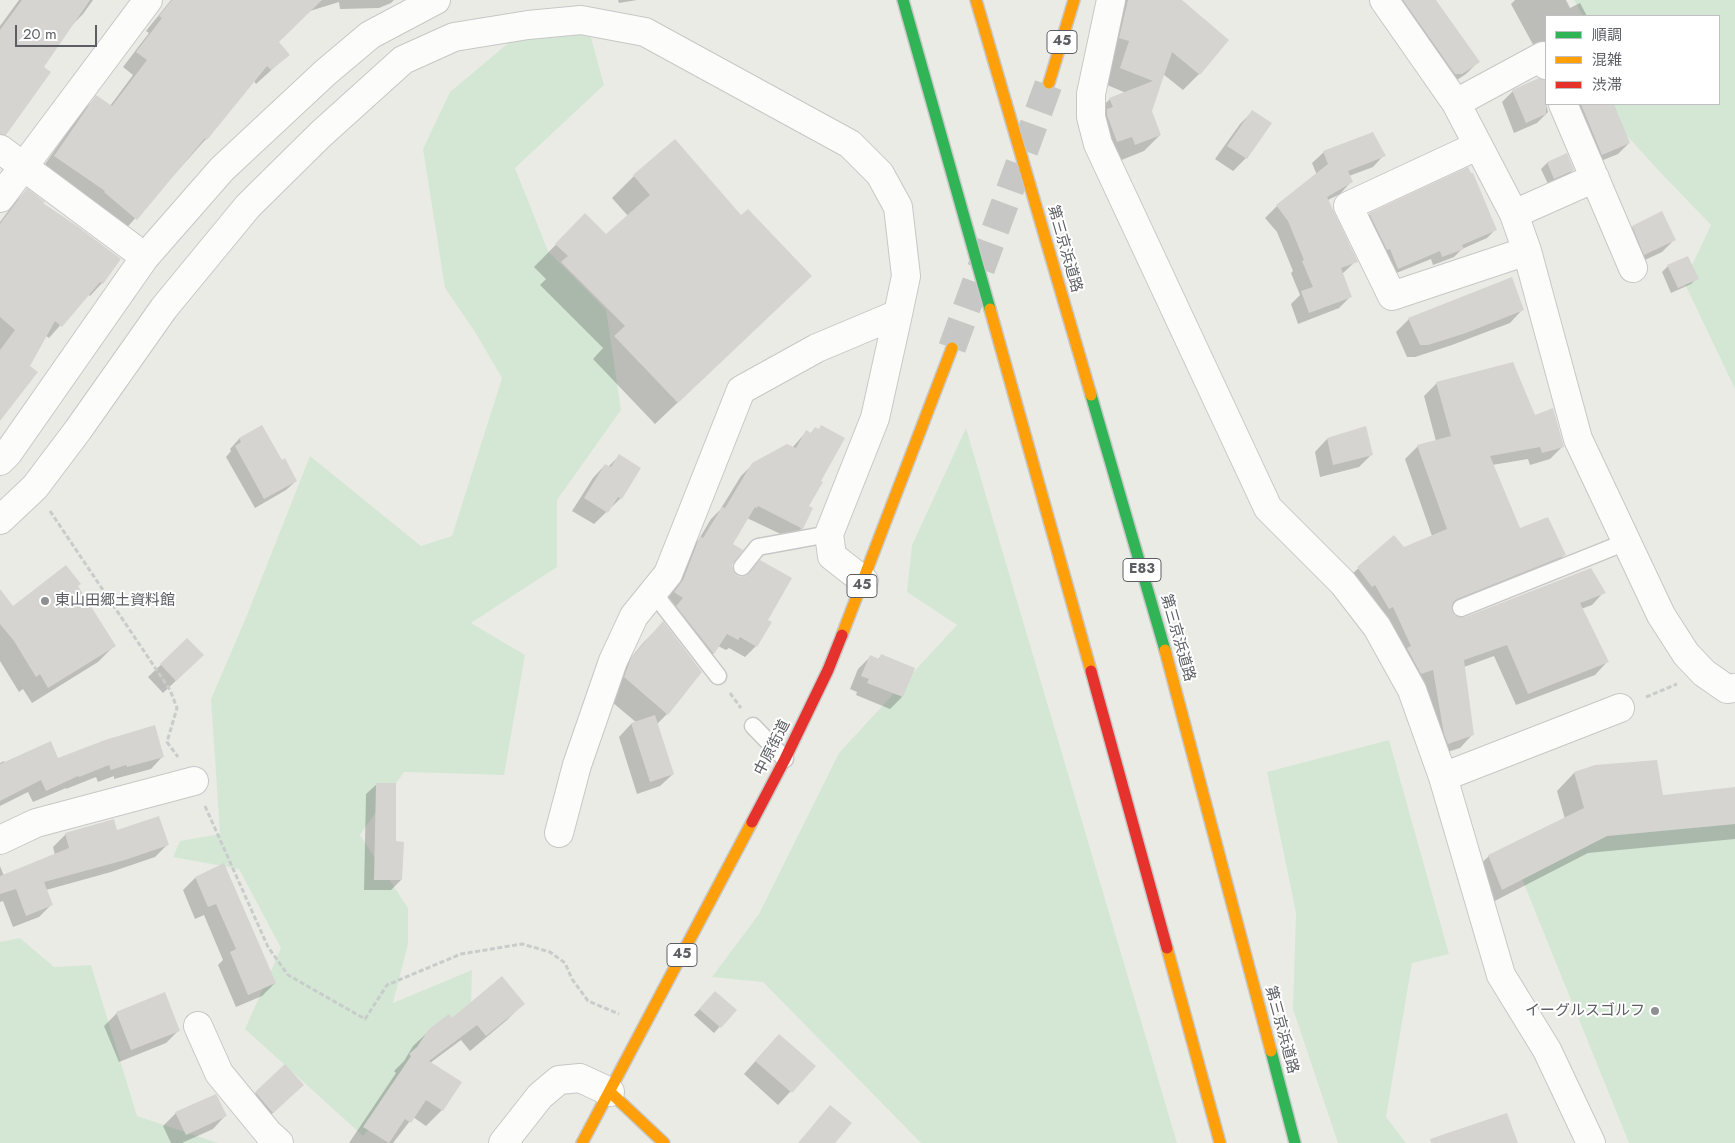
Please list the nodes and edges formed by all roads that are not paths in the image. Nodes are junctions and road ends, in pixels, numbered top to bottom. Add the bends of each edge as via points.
1 (148, 0) edge
2 (436, 0) edge
3 (903, 0) edge
4 (976, 0) edge
5 (1074, 0) edge
6 (1111, 0) edge
7 (1384, 0) edge
8 (583, 10) edge
9 (1545, 63) edge
10 (1049, 83) tunnel mouth
11 (1456, 103) junction
12 (1563, 105) edge
13 (1477, 146) junction
14 (0, 149) edge
15 (23, 167) junction
16 (1595, 178) junction
17 (0, 198) edge
18 (1514, 214) junction
19 (1527, 251) junction
20 (145, 257) junction
21 (1633, 268) dead end
22 (898, 314) junction
23 (952, 348) tunnel mouth
24 (0, 461) edge
25 (0, 520) edge
26 (829, 534) junction
27 (1626, 542) junction
28 (742, 567) dead end
29 (864, 581) junction
30 (653, 592) junction
31 (1461, 608) dead end
32 (718, 676) road end
33 (1735, 688) edge
34 (1620, 708) road end
35 (753, 726) road end
36 (785, 759) junction
37 (1443, 777) junction
38 (194, 781) road end
39 (559, 833) dead end
40 (0, 840) edge
41 (198, 1026) dead end
42 (610, 1092) junction
43 (279, 1143) edge
44 (502, 1143) edge
45 (582, 1143) edge
46 (664, 1143) edge
47 (1220, 1143) edge
48 (1295, 1143) edge
49 (1591, 1143) edge

1 - 15 street
2 - 20 street via 370,35 326,72 222,169
3 - 47 main road
4 - 48 main road, 第三京浜道路 / E83 via 1175,683
5 - 10 main road, 45
6 - 37 street via 1091,94 1091,117 1098,144 1268,508 1343,583 1377,627 1412,690
7 - 11 street
8 - 22 street via 645,32 850,144 880,174 898,207 906,276
8 - 25 street via 454,37 403,60 248,206 164,308 35,487
9 - 11 street via 1542,56
11 - 13 street
12 - 16 street
13 - 18 street
13 - 19 street via 1348,206 1392,296
14 - 15 street
15 - 17 street
15 - 20 street
16 - 18 street
16 - 21 street
18 - 19 street
19 - 27 street via 1578,439
20 - 24 street
22 - 26 street via 875,418
22 - 30 street via 817,348 741,390 668,574
23 - 29 main road, 中原街道 / 45
26 - 28 lane via 758,547
26 - 29 street via 832,556
27 - 31 lane
27 - 33 street via 1661,615 1686,654 1704,673 1727,688
29 - 36 main road, 中原街道 / 45 via 828,670
30 - 32 lane
30 - 39 street via 634,616 613,661 577,765
34 - 37 street
35 - 36 lane
36 - 42 main road, 中原街道 / 45
37 - 49 street via 1501,975 1547,1050
38 - 40 street via 36,823
41 - 43 street via 219,1073
42 - 44 street via 580,1078 559,1080 540,1096
42 - 45 main road, 中原街道 / 45
42 - 46 main road

